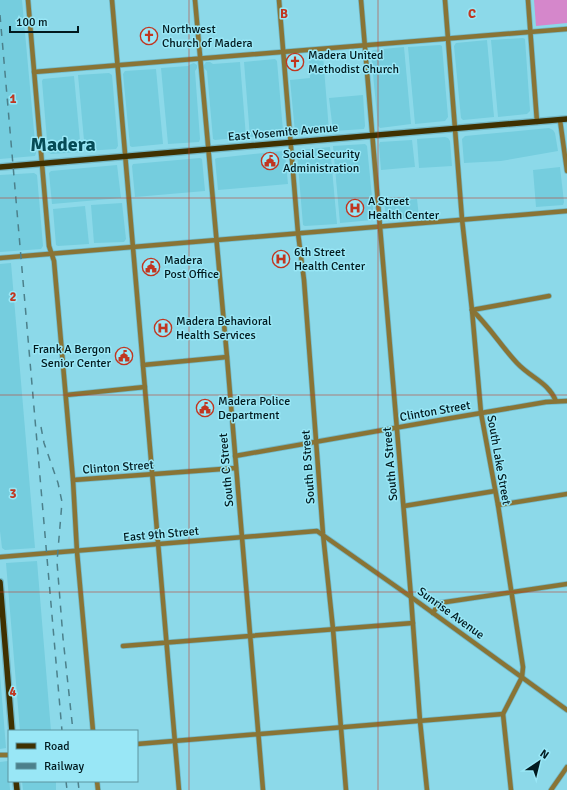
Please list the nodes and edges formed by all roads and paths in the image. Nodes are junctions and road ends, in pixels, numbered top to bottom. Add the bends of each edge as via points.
1 (28, 0) edge
2 (112, 0) edge
3 (195, 0) edge
4 (278, 0) edge
5 (361, 0) edge
6 (445, 0) edge
7 (528, 0) edge
8 (567, 29) edge
9 (531, 32) junction
10 (448, 39) junction
11 (366, 46) junction
12 (283, 52) junction
13 (200, 59) junction
14 (117, 66) junction
15 (34, 72) junction
16 (567, 119) edge
17 (560, 120) junction
18 (537, 122) junction
19 (455, 128) junction
20 (372, 136) junction
21 (290, 142) junction
22 (208, 149) junction
23 (125, 156) junction
24 (41, 163) junction
25 (0, 167) edge
26 (567, 171) edge
27 (567, 211) edge
28 (462, 219) junction
29 (380, 226) junction
30 (298, 233) junction
31 (216, 240) junction
32 (133, 247) junction
33 (51, 254) junction
34 (0, 258) edge
35 (549, 296) dead end
36 (472, 310) junction
37 (227, 357) junction
38 (144, 365) junction
39 (145, 387) junction
40 (66, 395) junction
41 (556, 401) junction
42 (567, 401) edge
43 (481, 413) junction
44 (397, 427) junction
45 (316, 442) junction
46 (235, 456) junction
47 (236, 468) junction
48 (152, 474) junction
49 (73, 480) junction
50 (495, 491) junction
51 (567, 494) edge
52 (498, 505) junction
53 (404, 506) junction
54 (323, 534) junction
55 (242, 538) junction
56 (158, 544) junction
57 (77, 552) junction
58 (0, 557) edge
59 (0, 582) edge
60 (567, 584) edge
61 (0, 592) edge
62 (511, 592) junction
63 (411, 597) junction
64 (433, 613) junction
65 (413, 623) junction
66 (333, 629) junction
67 (250, 636) junction
68 (166, 643) junction
69 (123, 646) dead end
70 (3, 656) edge
71 (522, 677) junction
72 (567, 710) edge
73 (503, 714) junction
74 (420, 720) junction
75 (341, 727) junction
76 (12, 730) edge
77 (93, 730) edge
78 (258, 734) junction
79 (175, 741) junction
80 (138, 744) edge
81 (567, 767) edge
82 (179, 790) edge
83 (263, 790) edge
84 (346, 790) edge
85 (427, 790) edge
86 (511, 790) edge
87 (551, 790) edge

1 - 15 street
2 - 14 street
3 - 13 street, South C Street
4 - 12 street, South B Street
5 - 11 street, South A Street
6 - 10 street, South Lake Street
7 - 9 street
8 - 9 street
9 - 10 street
9 - 18 street
10 - 11 street
10 - 19 street, South Lake Street
11 - 12 street
11 - 20 street, South A Street
12 - 13 street
12 - 21 street, South B Street
13 - 14 street
13 - 22 street, South C Street
14 - 15 street
14 - 23 street
15 - 24 street
16 - 17 main road, East Yosemite Avenue
17 - 18 main road, East Yosemite Avenue
17 - 26 street
18 - 19 main road, East Yosemite Avenue
19 - 20 main road, East Yosemite Avenue
19 - 28 street, South Lake Street
20 - 21 main road, East Yosemite Avenue
20 - 29 street, South A Street
21 - 22 main road, East Yosemite Avenue
21 - 30 street, South B Street
22 - 23 main road, East Yosemite Avenue
22 - 31 street, South C Street
23 - 24 main road, East Yosemite Avenue
23 - 32 street
24 - 25 main road, East Yosemite Avenue
24 - 33 street
27 - 28 street
28 - 29 street
28 - 36 street, South Lake Street
29 - 30 street
29 - 44 street, South A Street
30 - 31 street
30 - 45 street, South B Street
31 - 32 street
31 - 37 street, South C Street
32 - 33 street
32 - 38 street
33 - 34 street
33 - 40 street via 54,261
35 - 36 street
36 - 41 street via 485,322 519,365 550,389
36 - 43 street, South Lake Street
37 - 38 street
37 - 46 street, South C Street
38 - 39 street
39 - 40 street
39 - 48 street
40 - 49 street
41 - 42 street, Clinton Street
41 - 43 street, Clinton Street
43 - 44 street, Clinton Street
43 - 50 street, South Lake Street
44 - 45 street, Clinton Street
44 - 53 street, South A Street
45 - 46 street, Clinton Street
45 - 54 street, South B Street
46 - 47 street, South C Street
47 - 48 street, Clinton Street
47 - 55 street, South C Street
48 - 49 street, Clinton Street
48 - 56 street
49 - 57 street
50 - 52 street, South Lake Street
50 - 53 street
51 - 52 street
52 - 62 street, South Lake Street
53 - 63 street, South A Street
54 - 55 street, East 9th Street via 317,531
54 - 63 street, Sunrise Avenue
54 - 66 street, South B Street
55 - 56 street, East 9th Street
55 - 67 street, South C Street
56 - 57 street, East 9th Street
56 - 68 street
57 - 58 street, East 9th Street
57 - 77 street
59 - 61 main road
60 - 62 street
61 - 70 main road
62 - 64 street via 439,603
62 - 71 street, South Lake Street via 523,667
63 - 64 street, Sunrise Avenue
63 - 65 street, South A Street
64 - 71 street, Sunrise Avenue
65 - 66 street
65 - 74 street, South A Street
66 - 67 street
66 - 75 street, South B Street
67 - 68 street
67 - 78 street, South C Street
68 - 69 street
68 - 79 street
70 - 76 main road
71 - 72 street, Sunrise Avenue
71 - 73 street, South Lake Street
73 - 74 street
73 - 86 street
74 - 75 street
74 - 85 street, South A Street
75 - 78 street
75 - 84 street, South B Street
78 - 79 street
78 - 83 street, South C Street
79 - 80 street
79 - 82 street
81 - 87 street

